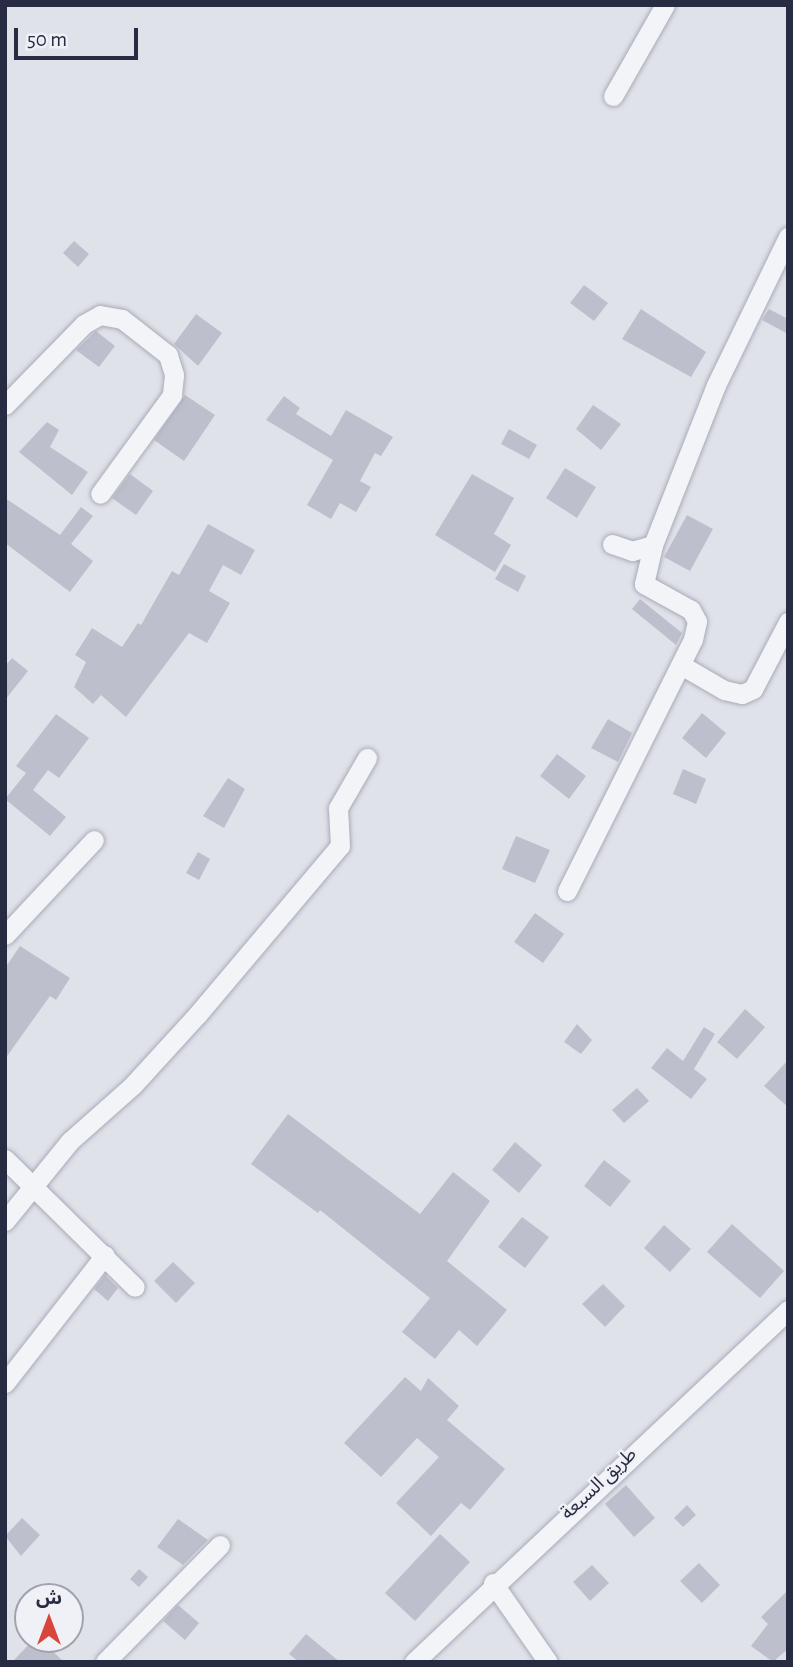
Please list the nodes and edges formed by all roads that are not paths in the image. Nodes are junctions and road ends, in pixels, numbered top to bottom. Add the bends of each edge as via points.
1 (665, 5) edge
2 (613, 96) dead end
3 (788, 237) edge
4 (5, 405) edge
5 (100, 494) dead end
6 (612, 544) dead end
7 (653, 545) junction
8 (788, 622) edge
9 (681, 665) junction
10 (367, 758) dead end
11 (94, 840) dead end
12 (567, 891) dead end
13 (5, 935) edge
14 (5, 1160) edge
15 (31, 1185) junction
16 (5, 1221) edge
17 (105, 1255) junction
18 (135, 1287) dead end
19 (786, 1315) edge
20 (5, 1383) edge
21 (220, 1545) dead end
22 (493, 1583) junction
23 (105, 1662) edge
24 (414, 1662) edge
25 (548, 1662) edge

1 - 2 street
3 - 7 street via 716,385
4 - 5 street via 83,324 100,316 122,319 168,355 174,375 172,395
6 - 7 street via 632,551
7 - 9 street via 645,584 691,610 697,621
8 - 9 street via 753,689 742,694
9 - 12 street
10 - 15 street via 338,808 340,846 133,1085 70,1141
11 - 13 street
14 - 15 street
15 - 16 street
15 - 17 street
17 - 18 street
17 - 20 street
19 - 22 street, طريق السبعة
21 - 23 street
22 - 24 street, طريق السبعة
22 - 25 street

